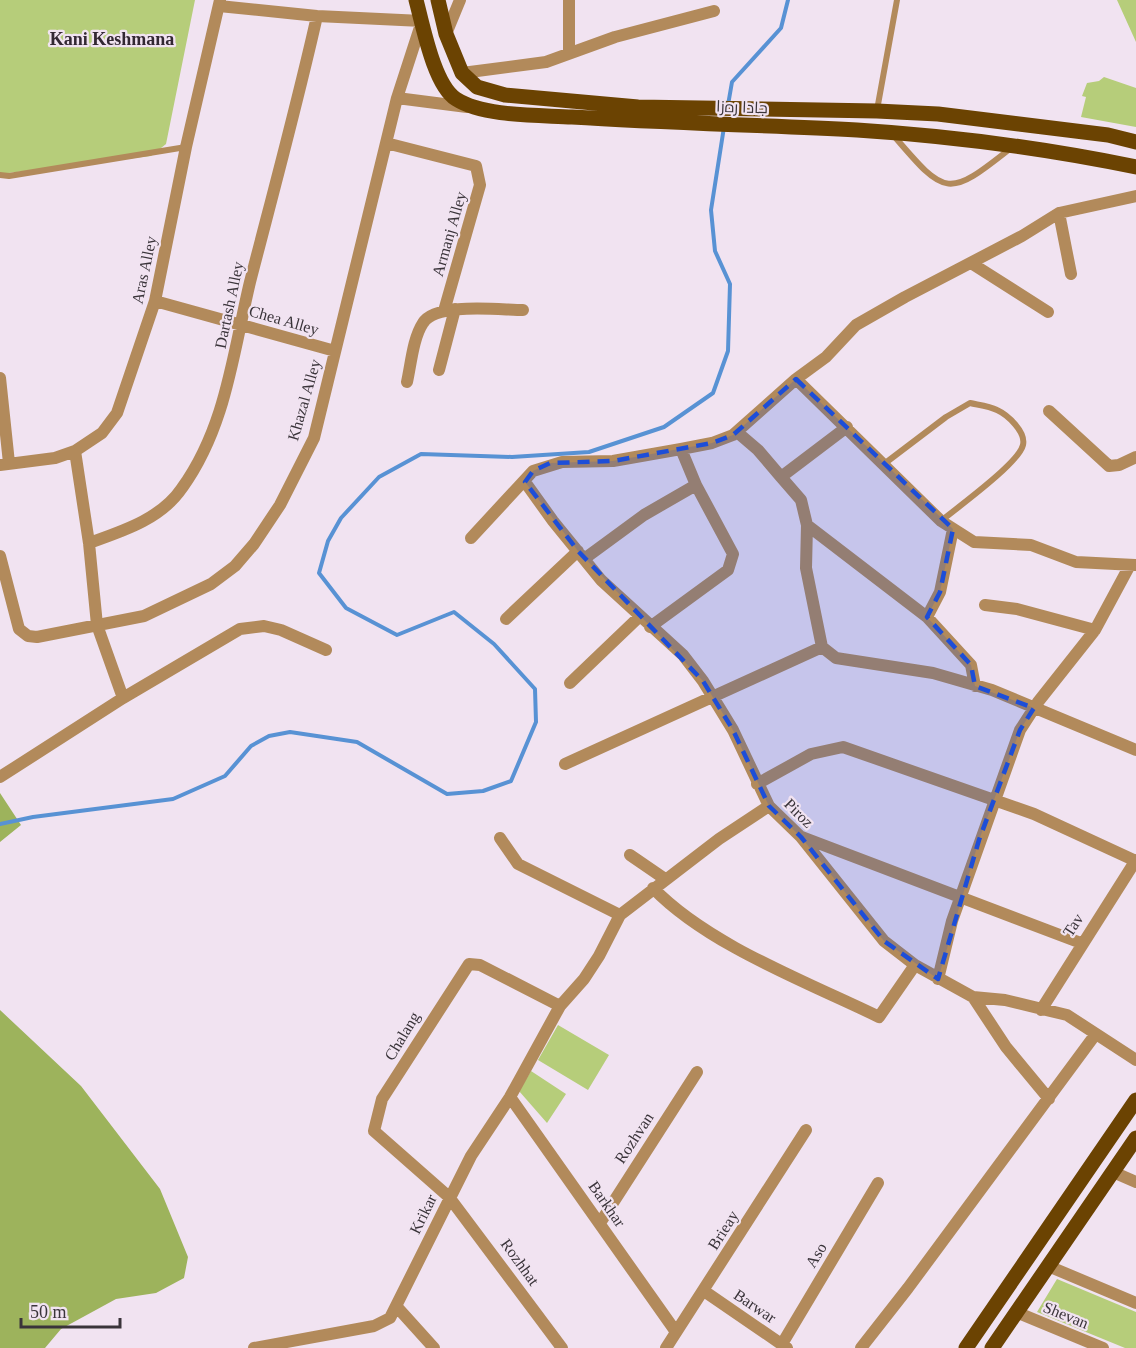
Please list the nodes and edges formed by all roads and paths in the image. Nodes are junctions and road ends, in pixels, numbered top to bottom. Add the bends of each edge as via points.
1 (416, 0) edge
2 (438, 0) edge
3 (460, 0) edge
4 (569, 0) edge
5 (897, 0) edge
6 (220, 3) edge
7 (714, 11) dead end
8 (317, 16) junction
9 (422, 21) junction
10 (447, 34) junction
11 (569, 51) junction
12 (462, 73) junction
13 (397, 98) junction
14 (488, 110) junction
15 (877, 111) junction
16 (637, 114) junction
17 (892, 134) junction
18 (1136, 142) edge
19 (386, 143) junction
20 (1014, 146) junction
21 (186, 147) junction
22 (1136, 167) edge
23 (0, 175) edge
24 (1136, 196) edge
25 (1059, 213) junction
26 (971, 263) junction
27 (1071, 274) dead end
28 (155, 301) junction
29 (450, 310) junction
30 (523, 310) dead end
31 (1048, 312) dead end
32 (242, 325) junction
33 (335, 351) junction
34 (439, 370) dead end
35 (0, 378) edge
36 (796, 379) junction
37 (406, 382) dead end
38 (1049, 411) dead end
39 (847, 427) junction
40 (737, 432) junction
41 (681, 449) junction
42 (75, 451) junction
43 (1136, 457) edge
44 (4, 464) edge
45 (884, 464) junction
46 (781, 477) junction
47 (525, 482) junction
48 (696, 485) junction
49 (941, 520) junction
50 (807, 525) junction
51 (953, 529) junction
52 (471, 538) dead end
53 (89, 543) junction
54 (581, 555) junction
55 (0, 556) edge
56 (1133, 565) edge
57 (985, 605) dead end
58 (639, 617) junction
59 (927, 617) junction
60 (506, 619) dead end
61 (97, 625) junction
62 (650, 627) junction
63 (1095, 630) junction
64 (822, 647) junction
65 (326, 650) dead end
66 (570, 683) dead end
67 (975, 686) junction
68 (123, 698) junction
69 (714, 698) junction
70 (1034, 708) junction
71 (1134, 746) edge
72 (565, 764) dead end
73 (0, 777) edge
74 (757, 784) junction
75 (994, 799) junction
76 (769, 806) junction
77 (801, 837) junction
78 (501, 838) dead end
79 (630, 855) dead end
80 (1136, 860) edge
81 (664, 879) junction
82 (653, 888) junction
83 (960, 896) junction
84 (620, 915) junction
85 (1081, 943) junction
86 (915, 965) junction
87 (938, 979) junction
88 (973, 997) junction
89 (560, 1006) junction
90 (1041, 1010) junction
91 (1095, 1035) junction
92 (1136, 1060) edge
93 (697, 1072) dead end
94 (510, 1097) junction
95 (1050, 1099) junction
96 (1136, 1100) edge
97 (806, 1130) dead end
98 (1136, 1138) edge
99 (1113, 1172) junction
100 (1136, 1182) edge
101 (879, 1183) dead end
102 (449, 1197) junction
103 (600, 1222) junction
104 (1048, 1266) junction
105 (704, 1291) junction
106 (1136, 1303) edge
107 (397, 1307) junction
108 (1016, 1312) junction
109 (676, 1332) junction
110 (785, 1346) edge
111 (254, 1348) edge
112 (434, 1348) edge
113 (562, 1348) edge
114 (666, 1348) edge
115 (861, 1348) edge
116 (966, 1348) edge
117 (992, 1348) edge
118 (1103, 1348) edge

1 - 9 main road, جادا ره‌زا
2 - 10 main road
3 - 10 street
4 - 11 street
5 - 15 lane
6 - 8 street
6 - 21 street, Aras Alley
7 - 11 street
8 - 9 street
8 - 32 street, Dartash Alley
9 - 13 street, Khazal Alley
9 - 14 main road, جادا ره‌زا via 447,92 465,104
10 - 12 main road
11 - 12 street via 546,62
12 - 16 main road, جادا ره‌زا via 477,87 504,95
13 - 14 street
13 - 19 street, Khazal Alley
14 - 16 main road, جادا ره‌زا
15 - 16 main road, جادا ره‌زا
15 - 18 main road, جادا ره‌زا via 1039,126
16 - 17 main road, جادا ره‌زا
17 - 20 main road, جادا ره‌زا
17 - 20 lane via 934,180 954,185 973,178
19 - 29 street, Armanj Alley via 476,166 480,184
19 - 33 street, Khazal Alley
20 - 22 main road, جادا ره‌زا
21 - 23 lane
21 - 28 street, Aras Alley
24 - 25 street
25 - 26 street
25 - 27 street
26 - 31 street
26 - 36 street via 856,325 826,357
28 - 32 street, Chea Alley
28 - 42 street, Aras Alley via 117,413 102,433
29 - 30 street
29 - 34 street, Armanj Alley
29 - 37 street via 432,315 421,326
32 - 33 street, Chea Alley
32 - 53 street, Dartash Alley via 228,388 205,450 182,490 159,511 128,529
33 - 61 street, Khazal Alley via 314,438 280,505 235,566 211,584 144,616
35 - 44 street
36 - 39 street
36 - 40 street
38 - 43 street via 1109,466
39 - 45 street
39 - 46 street
40 - 41 street via 712,443
40 - 46 street
41 - 47 street via 613,461 550,463 533,471
41 - 48 street
42 - 44 street, Aras Alley via 55,458
42 - 53 street
45 - 49 street
45 - 49 lane via 970,403 1010,418 1023,435 1023,445 1015,459
46 - 50 street via 801,500
47 - 52 street
47 - 54 street, Piroz
48 - 54 street
48 - 62 street via 733,554 728,570
49 - 51 street
50 - 59 street
50 - 64 street via 806,568
51 - 56 street via 974,542 1031,545 1076,562
51 - 59 street via 940,592
53 - 61 street
54 - 58 street, Piroz
54 - 60 street
55 - 61 street, Khazal Alley via 19,629 28,636
56 - 63 street
57 - 63 street via 1017,609
58 - 62 street, Piroz
58 - 66 street
59 - 67 street via 971,665
61 - 68 street
62 - 69 street, Piroz via 683,656
63 - 70 street
64 - 67 street via 836,658 933,673
64 - 69 street
65 - 68 street via 281,630 240,629
67 - 70 street
68 - 73 street
69 - 72 street
69 - 74 street, Piroz
70 - 71 street
70 - 75 street via 1020,730
74 - 75 street via 811,754 843,747
74 - 76 street, Piroz
75 - 80 street
75 - 83 street
76 - 77 street, Piroz
76 - 81 street
77 - 83 street
77 - 86 street, Piroz via 884,941
78 - 84 street via 518,864
79 - 81 street
80 - 85 street, Tav
81 - 82 street
82 - 84 street
82 - 86 street via 688,918 743,951 879,1017
83 - 85 street
83 - 87 street
84 - 89 street, Krikar via 584,979
85 - 90 street, Tav
86 - 87 street, Piroz
87 - 88 street, Piroz
88 - 90 street, Piroz via 1005,1000
88 - 95 street via 1006,1047
89 - 94 street, Krikar
89 - 102 street, Chalang via 480,965 469,964 382,1099 374,1131
90 - 91 street, Piroz via 1067,1016
91 - 92 street, Piroz
91 - 95 street
93 - 103 street, Rozhvan
94 - 102 street, Krikar
94 - 103 street, Barkhar
95 - 115 street
96 - 116 main road
97 - 105 street, Brieay
98 - 99 main road
99 - 100 street
99 - 104 main road
101 - 110 street, Aso
102 - 107 street, Krikar
102 - 113 street, Rozhhat
103 - 109 street, Barkhar
104 - 106 street
104 - 108 main road
105 - 109 street, Brieay
105 - 110 street, Barwar
107 - 111 street, Krikar via 390,1318 374,1326
107 - 112 street
108 - 117 main road
108 - 118 street, Shevan
109 - 114 street, Brieay

